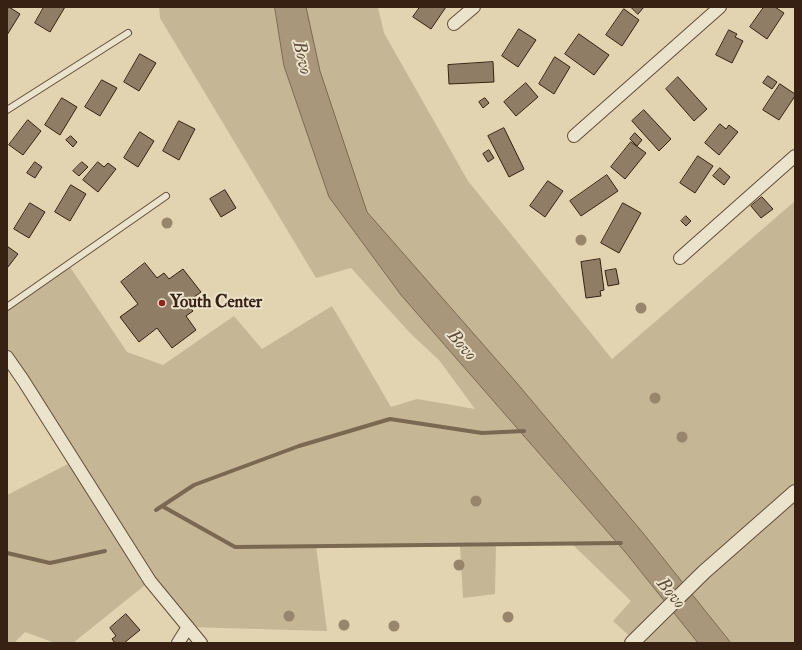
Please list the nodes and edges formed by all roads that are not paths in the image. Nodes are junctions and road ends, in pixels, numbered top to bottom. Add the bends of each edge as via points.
1 (474, 7) edge
2 (720, 7) edge
3 (454, 24) dead end
4 (128, 33) dead end
5 (7, 110) edge
6 (574, 136) dead end
7 (795, 156) edge
8 (166, 196) dead end
9 (680, 258) dead end
10 (7, 307) edge
11 (7, 357) edge
12 (795, 492) edge
13 (188, 627) junction
14 (178, 643) edge
15 (201, 643) edge
16 (632, 643) edge

1 - 3 street
2 - 6 street
4 - 5 lane
7 - 9 street
8 - 10 lane
11 - 13 street via 150,581
12 - 16 street via 704,572
13 - 14 street
13 - 15 street

